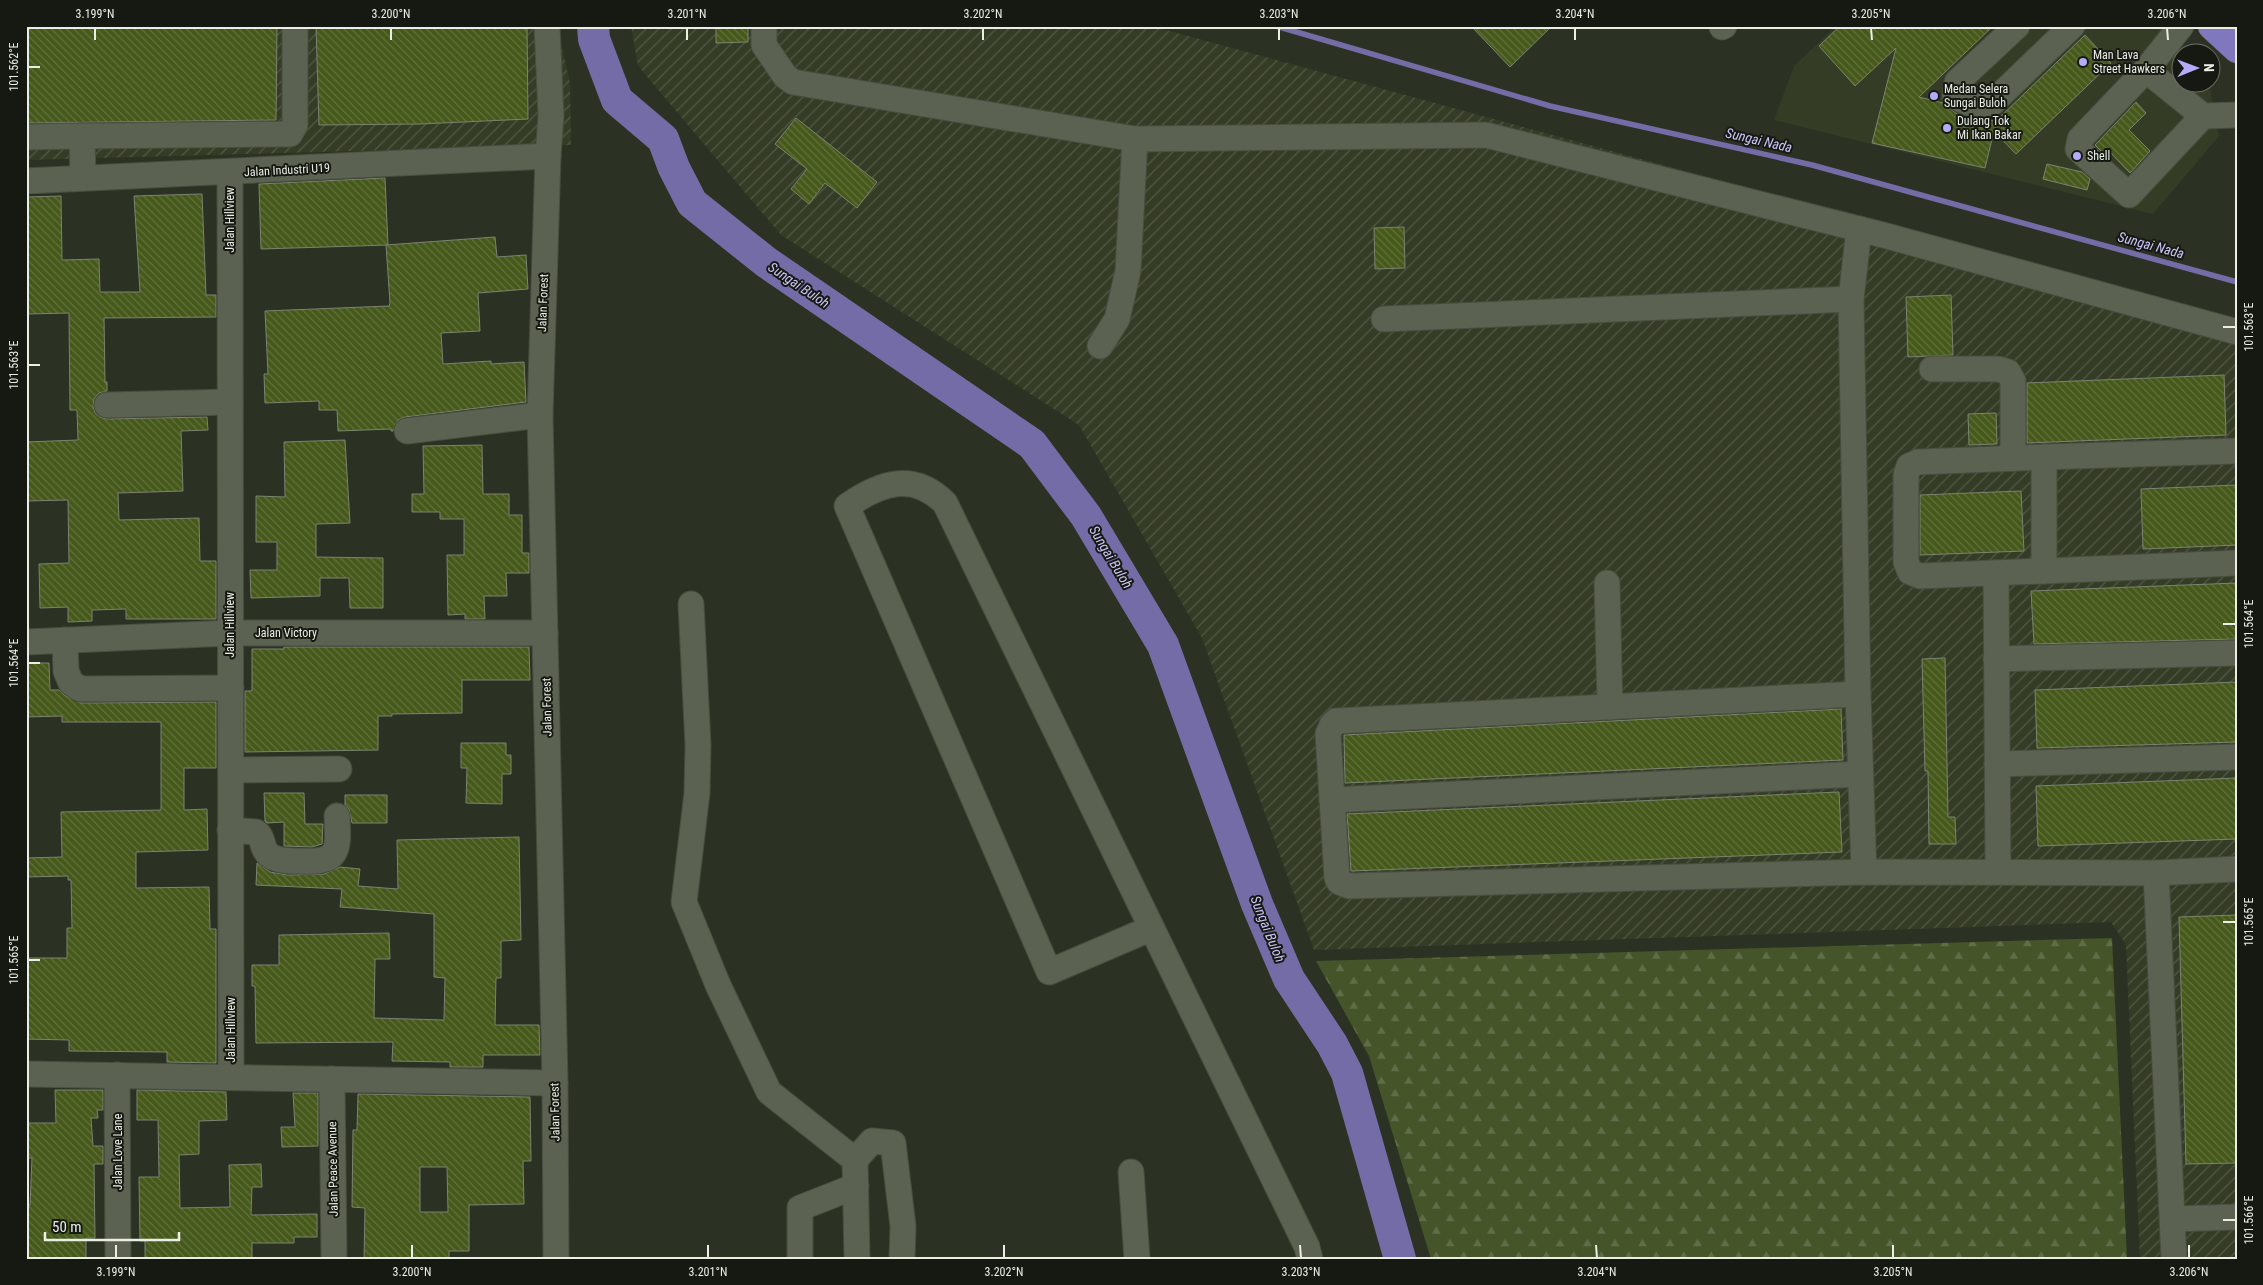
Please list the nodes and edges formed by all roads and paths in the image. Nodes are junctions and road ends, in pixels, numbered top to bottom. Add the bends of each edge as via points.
1 (295, 26) edge
2 (547, 26) edge
3 (764, 26) edge
4 (2017, 26) edge
5 (2072, 26) edge
6 (2180, 26) edge
7 (2212, 26) edge
8 (2237, 49) edge
9 (2146, 70) junction
10 (2237, 115) edge
11 (2203, 116) junction
12 (26, 136) edge
13 (82, 136) junction
14 (1135, 139) junction
15 (548, 156) junction
16 (230, 173) junction
17 (83, 178) junction
18 (26, 180) edge
19 (1860, 229) junction
20 (1851, 299) junction
21 (1384, 318) dead end
22 (2237, 332) edge
23 (1100, 346) dead end
24 (1932, 369) dead end
25 (230, 402) junction
26 (107, 405) dead end
27 (540, 414) junction
28 (407, 431) dead end
29 (2237, 451) edge
30 (2044, 457) junction
31 (2013, 458) junction
32 (2237, 563) edge
33 (2044, 571) junction
34 (1996, 573) junction
35 (1607, 583) dead end
36 (691, 604) dead end
37 (230, 633) junction
38 (545, 634) junction
39 (65, 640) junction
40 (26, 642) edge
41 (2237, 653) edge
42 (1996, 659) junction
43 (230, 688) junction
44 (1858, 694) junction
45 (1610, 707) junction
46 (2237, 757) edge
47 (1997, 764) junction
48 (338, 769) dead end
49 (231, 770) junction
50 (1860, 774) junction
51 (1332, 800) junction
52 (337, 816) dead end
53 (230, 830) junction
54 (2237, 869) edge
55 (1998, 871) junction
56 (1864, 872) junction
57 (2156, 873) junction
58 (1152, 928) junction
59 (26, 1074) edge
60 (117, 1075) junction
61 (231, 1077) junction
62 (332, 1079) junction
63 (555, 1083) junction
64 (855, 1160) junction
65 (1132, 1172) dead end
66 (856, 1186) junction
67 (2237, 1217) edge
68 (2173, 1219) junction
69 (118, 1259) edge
70 (334, 1259) edge
71 (556, 1259) edge
72 (800, 1259) edge
73 (857, 1259) edge
74 (902, 1259) edge
75 (1137, 1259) edge
76 (1310, 1259) edge
77 (2174, 1259) edge

1 - 13 street via 295,125 290,134
2 - 15 street, Jalan Forest via 551,116
3 - 14 street via 764,44 785,76 793,82
4 - 5 street via 1957,82 1956,96 1980,107 1991,104
6 - 9 street
7 - 8 highway
9 - 11 street
9 - 11 street via 2080,138 2078,149 2129,194
10 - 11 street
12 - 13 street
13 - 17 street
14 - 19 street via 1486,135
14 - 23 street via 1128,271 1117,319
15 - 16 street, Jalan Industri U19
15 - 27 street, Jalan Forest
16 - 17 street, Jalan Industri U19
16 - 25 street, Jalan Hillview
17 - 18 street, Jalan Industri U19
19 - 20 street
19 - 22 street
20 - 21 street
20 - 44 street
24 - 31 street via 1998,369 2008,372 2013,381
25 - 26 street
25 - 37 street, Jalan Hillview
27 - 28 street
27 - 38 street, Jalan Forest
29 - 30 street
30 - 31 street
30 - 33 street
31 - 34 street via 1918,462 1909,466 1906,475 1906,562 1910,572 1920,576
32 - 33 street
33 - 34 street
34 - 42 street
35 - 45 street
36 - 64 street via 698,784 684,902 718,985 769,1092
37 - 38 street, Jalan Victory
37 - 39 street, Jalan Victory
37 - 43 street, Jalan Hillview
38 - 63 street, Jalan Forest
39 - 40 street, Jalan Victory
39 - 43 street via 66,671 70,684 81,689
41 - 42 street
42 - 47 street
43 - 49 street, Jalan Hillview
44 - 45 street
44 - 50 street
45 - 51 street via 1336,722 1328,734
46 - 47 street
47 - 55 street
48 - 49 street
49 - 53 street, Jalan Hillview
50 - 51 street
50 - 56 street
51 - 56 street via 1335,873 1339,882 1349,886
52 - 53 street via 336,848 332,856 320,862 286,861 272,857 256,832
53 - 61 street, Jalan Hillview
54 - 57 street
55 - 56 street
55 - 57 street
57 - 68 street
58 - 58 street via 1049,972 847,506 893,483 910,483 930,490 945,503
58 - 76 street
59 - 60 street
60 - 61 street
60 - 69 street, Jalan Love Lane
61 - 62 street
62 - 63 street
62 - 70 street, Jalan Peace Avenue
63 - 71 street, Jalan Forest
64 - 66 street
64 - 74 street via 872,1141 893,1143 903,1226
65 - 75 street
66 - 72 street via 800,1208
66 - 73 street
67 - 68 street
68 - 77 street

